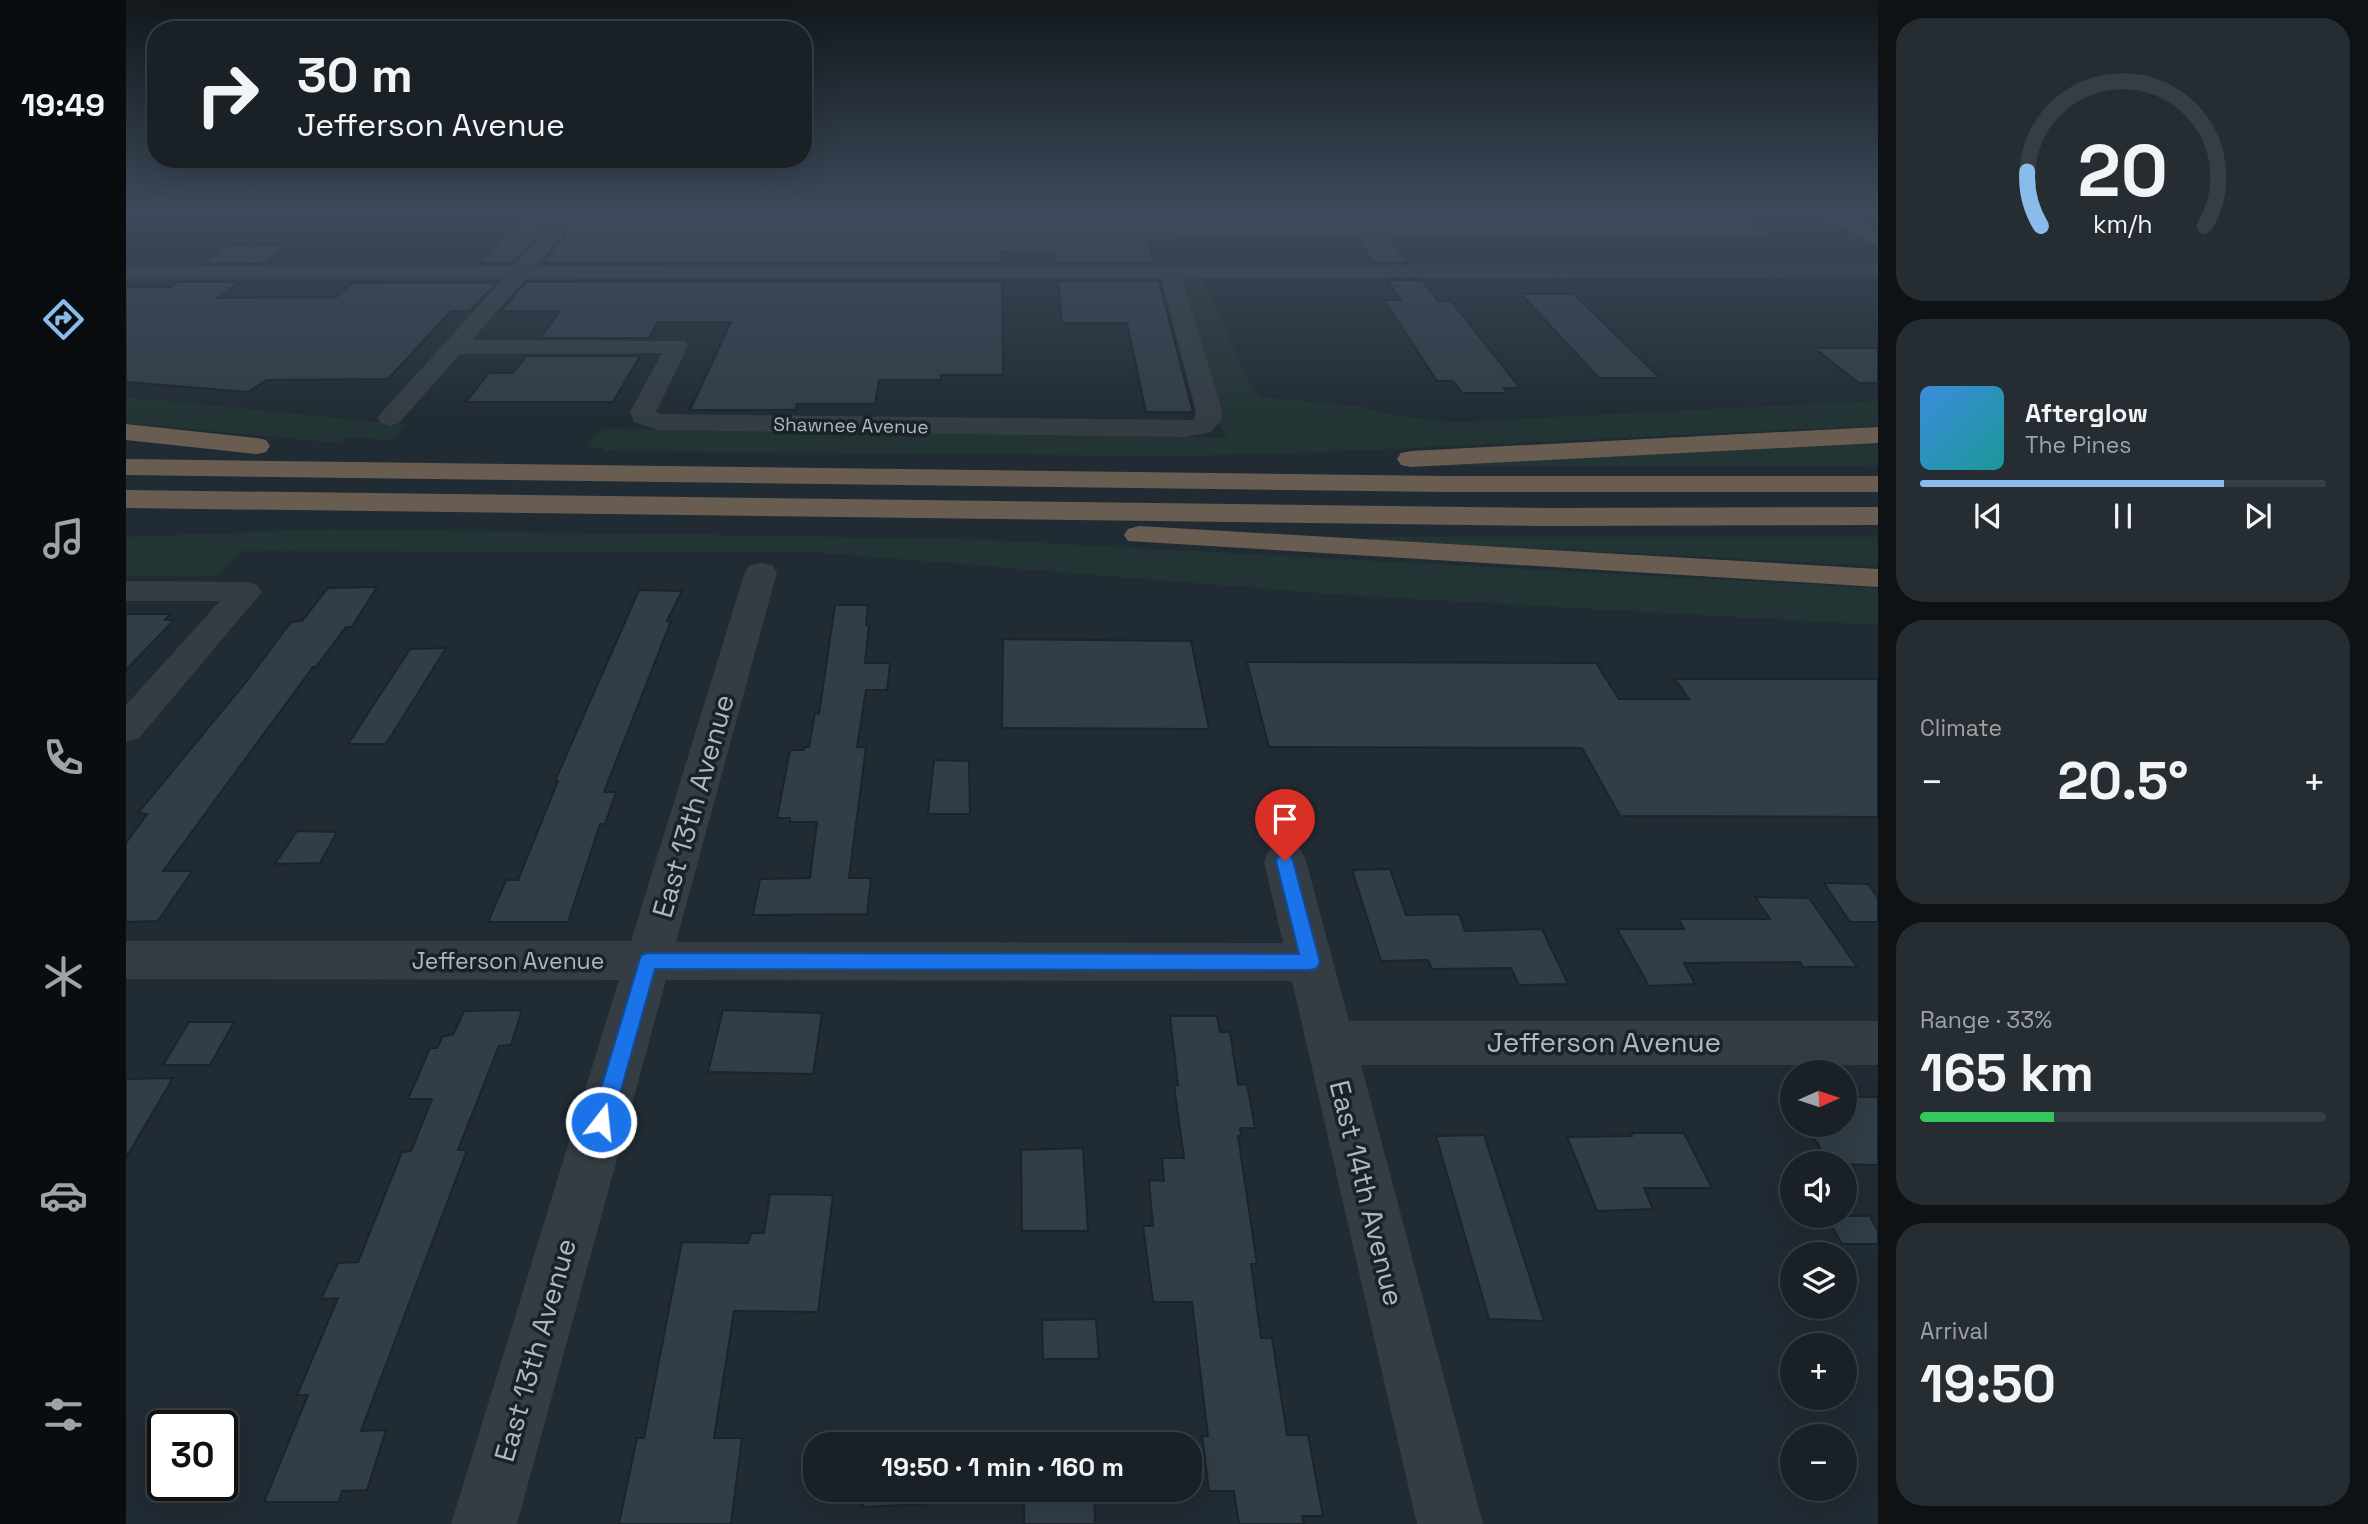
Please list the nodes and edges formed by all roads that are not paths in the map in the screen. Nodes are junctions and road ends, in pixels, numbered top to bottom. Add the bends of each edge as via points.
1 (512, 280) edge
2 (1172, 280) edge
3 (452, 348) junction
4 (390, 418) dead end
5 (126, 432) edge
6 (1878, 435) edge
7 (126, 467) edge
8 (425, 471) junction
9 (937, 478) junction
10 (1878, 484) edge
11 (126, 499) edge
12 (397, 502) junction
13 (936, 510) junction
14 (1878, 516) edge
15 (126, 526) edge
16 (761, 572) dead end
17 (1878, 578) edge
18 (126, 591) edge
19 (126, 729) edge
20 (1285, 861) dead end
21 (126, 960) edge
22 (648, 961) junction
23 (1310, 962) junction
24 (1330, 1043) junction
25 (1878, 1043) edge
26 (484, 1524) edge
27 (1450, 1524) edge

1 - 3 street
2 - 3 street, Shawnee Avenue via 1209,411 1202,426 1186,429 658,422 648,420 643,412 677,346
3 - 4 street
5 - 8 highway via 309,450
6 - 9 highway via 1337,462 1070,466
7 - 8 highway
8 - 9 highway
9 - 10 highway
11 - 12 highway
12 - 13 highway
12 - 15 highway
13 - 14 highway
13 - 17 highway via 1047,527 1176,538
16 - 22 street, East 13th Avenue
18 - 19 street via 246,592
20 - 23 street, East 14th Avenue
21 - 22 street, Jefferson Avenue
22 - 23 street, Jefferson Avenue
22 - 26 street, East 13th Avenue
23 - 24 street, East 14th Avenue
24 - 25 street, Jefferson Avenue
24 - 27 street, East 14th Avenue

